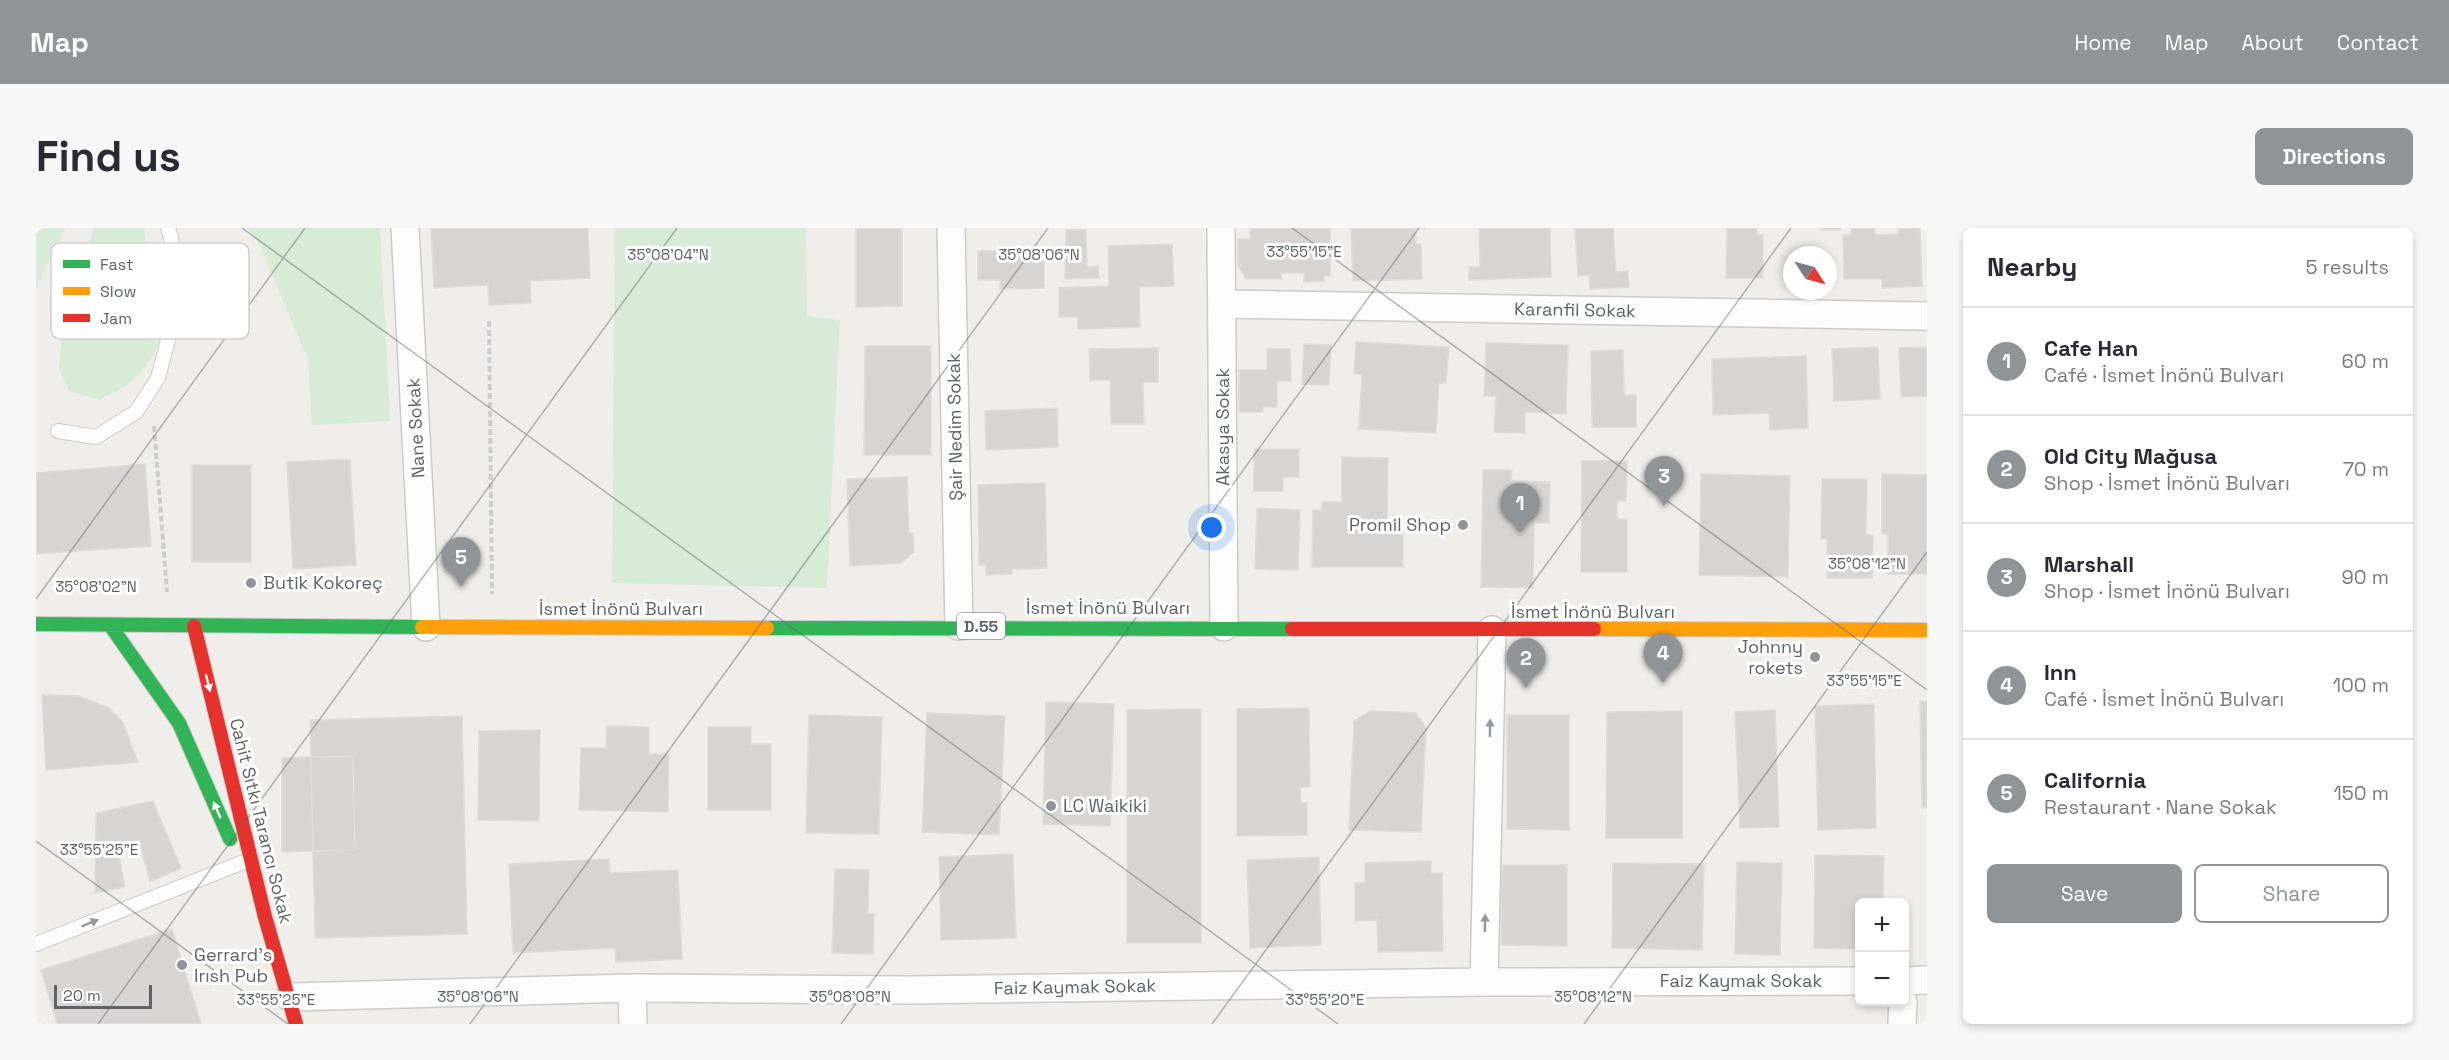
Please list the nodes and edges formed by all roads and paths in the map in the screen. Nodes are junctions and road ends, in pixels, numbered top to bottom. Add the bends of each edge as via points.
1 (168, 228) edge
2 (405, 228) edge
3 (951, 228) edge
4 (1221, 228) edge
5 (172, 243) edge
6 (1223, 304) junction
7 (1927, 316) edge
8 (489, 321) dead end
9 (168, 339) edge
10 (152, 389) junction
11 (58, 431) dead end
12 (36, 624) edge
13 (110, 625) junction
14 (170, 626) junction
15 (194, 626) junction
16 (959, 626) junction
17 (426, 627) junction
18 (492, 627) junction
19 (1224, 627) junction
20 (1492, 630) junction
21 (1927, 630) edge
22 (241, 863) junction
23 (265, 917) junction
24 (36, 944) edge
25 (1927, 980) edge
26 (1855, 981) edge
27 (1909, 981) edge
28 (1484, 982) junction
29 (632, 988) junction
30 (291, 997) junction
31 (1903, 1006) edge
32 (296, 1024) edge
33 (633, 1024) edge
34 (1902, 1024) edge

1 - 5 lane
2 - 17 street, Nane Sokak
3 - 16 street, Şair Nedim Sokak
4 - 6 street, Akasya Sokak
6 - 7 street, Karanfil Sokak
6 - 19 street, Akasya Sokak
8 - 18 path
9 - 10 lane
10 - 11 lane via 136,412 96,437
10 - 14 path
12 - 13 main road, İsmet İnönü Bulvarı / D.55
13 - 14 main road, İsmet İnönü Bulvarı / D.55
22 -> 13 main road, Cahit Sıtkı Tarancı Sokak via 179,723
14 - 15 main road, İsmet İnönü Bulvarı / D.55
15 - 17 main road, İsmet İnönü Bulvarı / D.55
15 -> 23 main road, Cahit Sıtkı Tarancı Sokak
16 - 18 main road, İsmet İnönü Bulvarı / D.55
16 - 19 main road, İsmet İnönü Bulvarı / D.55
17 - 18 main road, İsmet İnönü Bulvarı / D.55
19 - 20 main road, İsmet İnönü Bulvarı / D.55
20 - 21 main road, İsmet İnönü Bulvarı / D.55
28 -> 20 street
22 - 23 main road, Cahit Sıtkı Tarancı Sokak
24 -> 22 lane
23 - 30 main road, Cahit Sıtkı Tarancı Sokak
25 - 27 street
26 - 28 street, Faiz Kaymak Sokak
28 - 29 street, Faiz Kaymak Sokak via 911,990
29 - 30 street, Faiz Kaymak Sokak
29 - 33 street
30 - 32 main road, Cahit Sıtkı Tarancı Sokak
31 - 34 street

